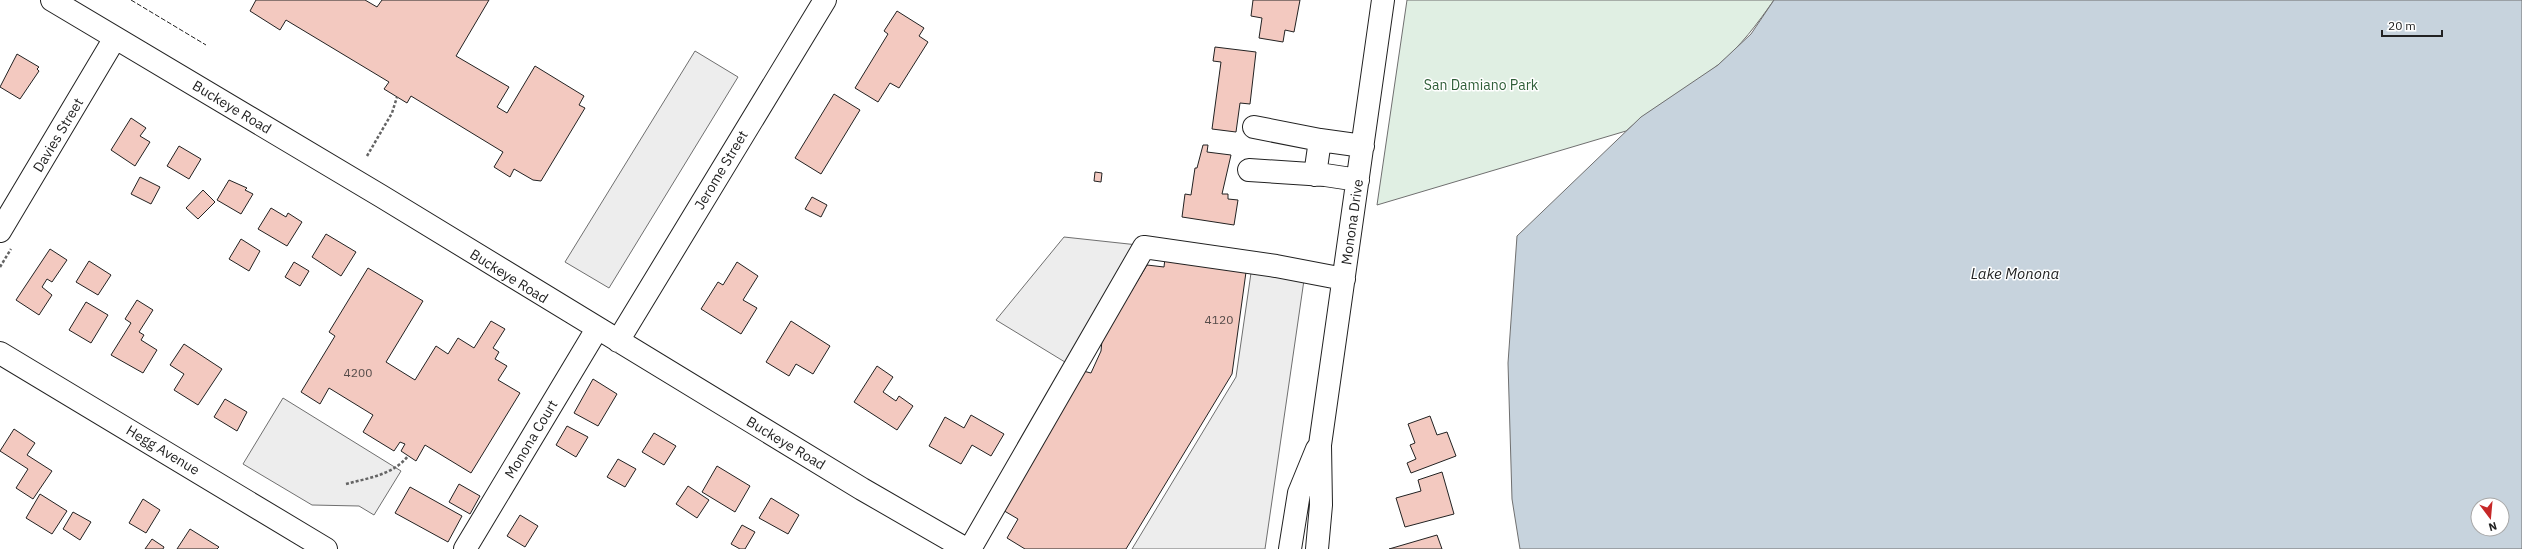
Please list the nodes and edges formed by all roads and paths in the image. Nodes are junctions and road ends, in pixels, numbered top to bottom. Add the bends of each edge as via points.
1 (52, 0) edge
2 (825, 0) edge
3 (1383, 0) edge
4 (115, 38) junction
5 (397, 97) dead end
6 (1254, 127) dead end
7 (1320, 140) junction
8 (1362, 146) junction
9 (367, 156) dead end
10 (1249, 170) dead end
11 (1315, 175) junction
12 (1358, 180) junction
13 (0, 231) edge
14 (1344, 279) junction
15 (597, 329) junction
16 (618, 341) junction
17 (0, 353) edge
18 (1320, 445) junction
19 (408, 456) dead end
20 (346, 484) dead end
21 (326, 549) edge
22 (464, 549) edge
23 (966, 549) edge
24 (970, 549) edge
25 (1290, 549) edge
26 (1316, 549) edge

1 - 4 street, Buckeye Road
2 - 16 street, Jerome Street
3 - 8 street, Monona Drive
4 - 13 street, Davies Street
4 - 15 street, Buckeye Road via 381,196
5 - 9 path via 392,113
6 - 7 street
7 - 8 street
7 - 11 street
8 - 12 street, Monona Drive
10 - 11 street
11 - 12 street
12 - 14 street, Monona Drive
14 - 18 street, Monona Drive
14 - 24 street via 1276,266 1144,247
15 - 16 street, Buckeye Road
15 - 22 street, Monona Court
16 - 23 street, Buckeye Road
17 - 21 street, Hegg Avenue
18 - 25 street, Monona Drive via 1299,493
18 - 26 street, Monona Drive via 1321,505
19 - 20 path via 386,473

